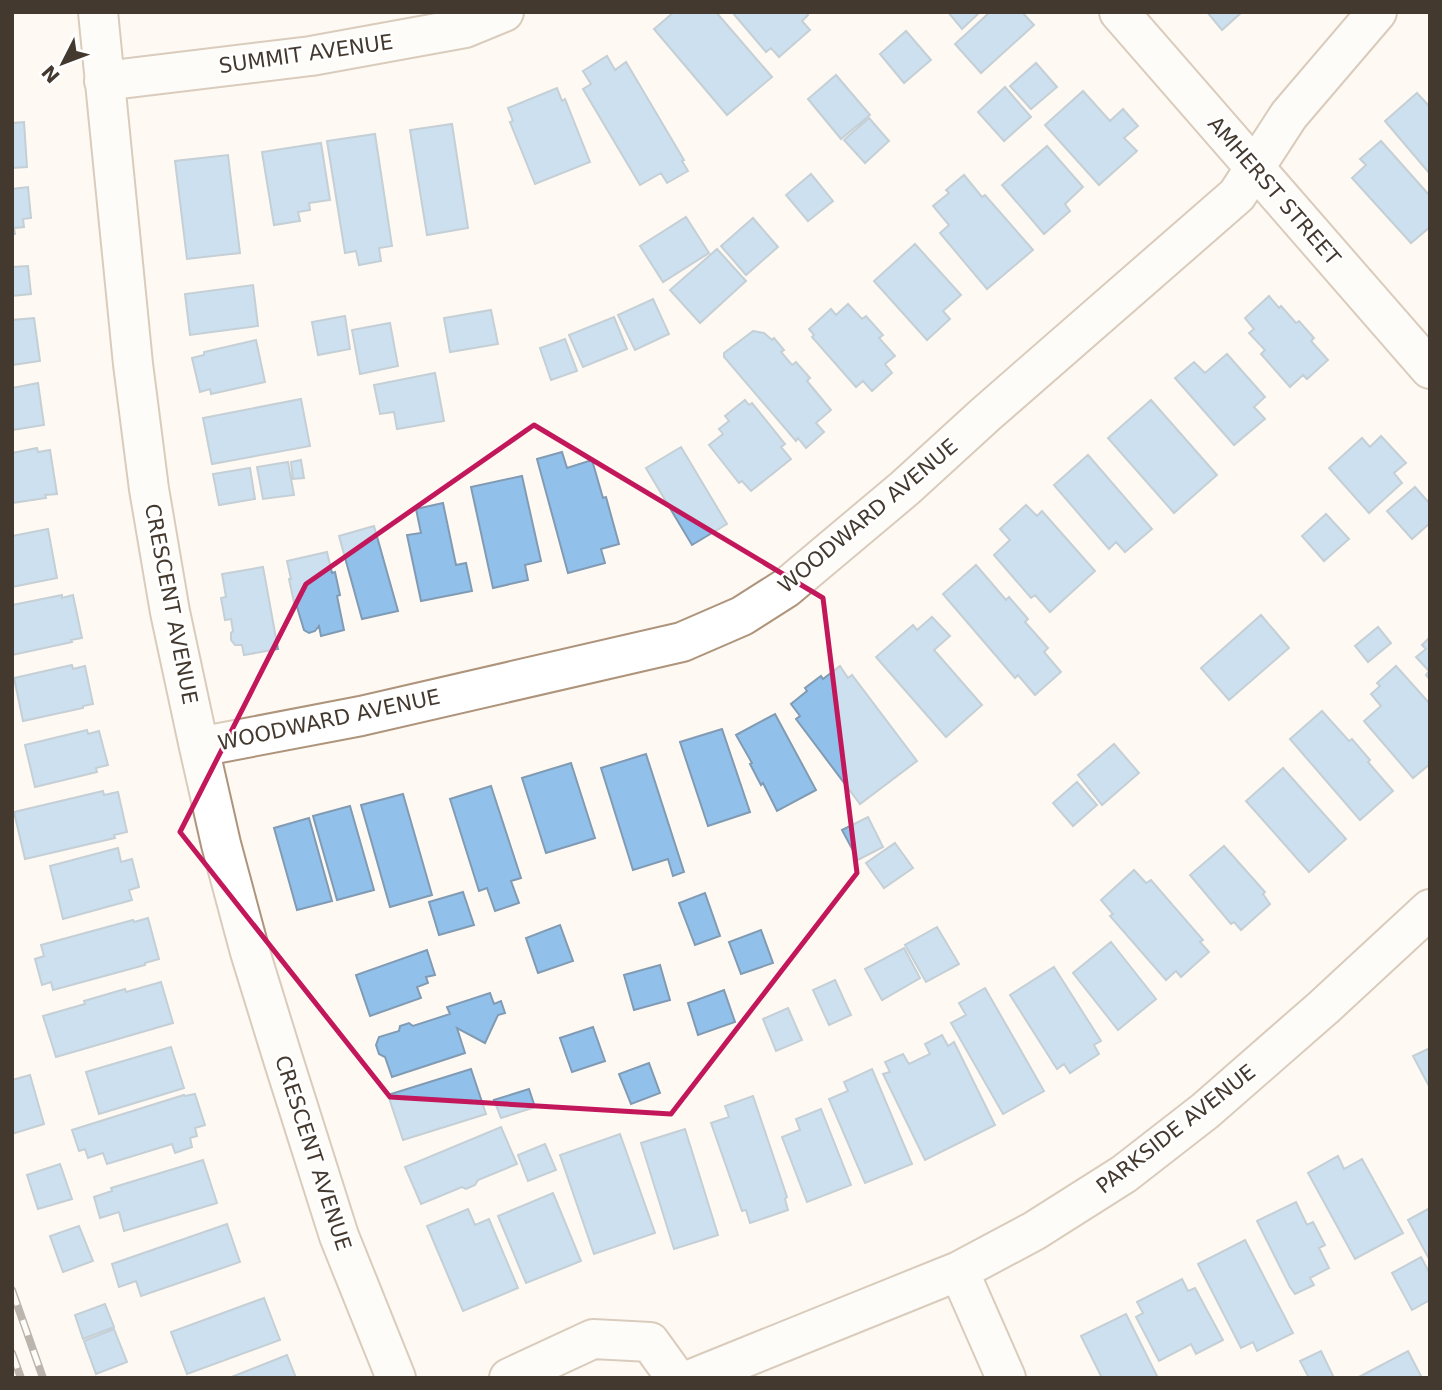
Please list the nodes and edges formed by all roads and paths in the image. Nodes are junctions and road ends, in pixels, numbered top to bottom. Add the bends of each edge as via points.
1 (98, 12) edge
2 (504, 12) edge
3 (1119, 12) edge
4 (1377, 12) edge
5 (104, 81) junction
6 (1254, 168) junction
7 (1430, 369) edge
8 (199, 747) junction
9 (1425, 918) edge
10 (959, 1271) junction
11 (396, 1378) edge
12 (509, 1378) edge
13 (676, 1378) edge
14 (694, 1378) edge
15 (1006, 1378) edge

1 - 5 street, CRESCENT AVENUE
2 - 5 street, SUMMIT AVENUE via 465,28 311,56
3 - 6 street, AMHERST STREET
4 - 6 street, WOODWARD AVENUE via 1289,115
5 - 8 street, CRESCENT AVENUE via 149,489
6 - 7 street, AMHERST STREET
6 - 8 street, WOODWARD AVENUE via 1237,195 905,488 786,588 742,616 682,642 361,716
8 - 11 street, CRESCENT AVENUE via 227,868 283,1059 339,1236
9 - 10 street, PARKSIDE AVENUE via 1205,1111 1124,1174 1034,1231
10 - 14 street, PARKSIDE AVENUE
10 - 15 street
12 - 13 street via 593,1339 650,1342

